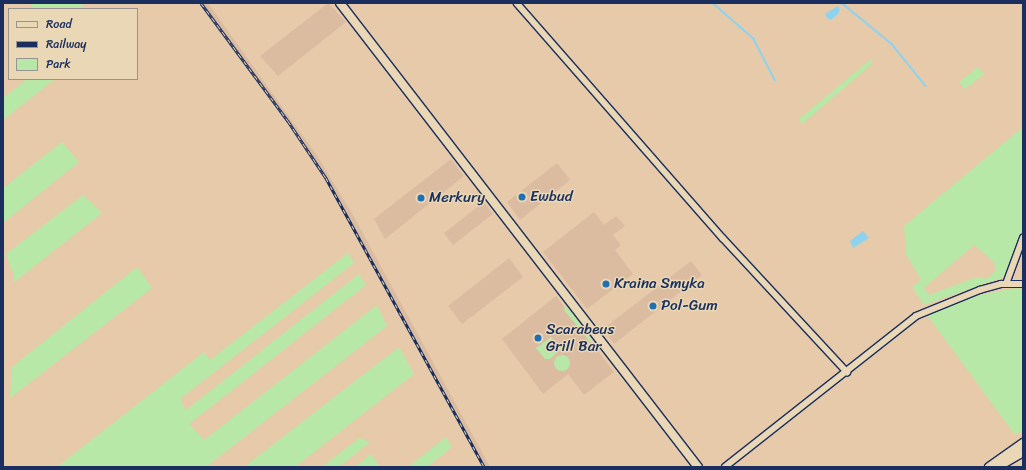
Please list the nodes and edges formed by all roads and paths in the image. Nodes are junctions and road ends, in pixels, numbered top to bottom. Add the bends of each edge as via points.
1 (340, 3) edge
2 (517, 3) edge
3 (1023, 238) edge
4 (1006, 284) junction
5 (1023, 284) edge
6 (847, 372) junction
7 (1023, 443) edge
8 (1023, 452) edge
9 (698, 467) edge
10 (725, 467) edge
11 (989, 467) edge
12 (996, 467) edge

1 - 9 main road
2 - 6 street via 723,238
3 - 4 street
4 - 5 street
4 - 6 street via 980,290 929,309
6 - 10 street
7 - 11 main road
8 - 12 main road

